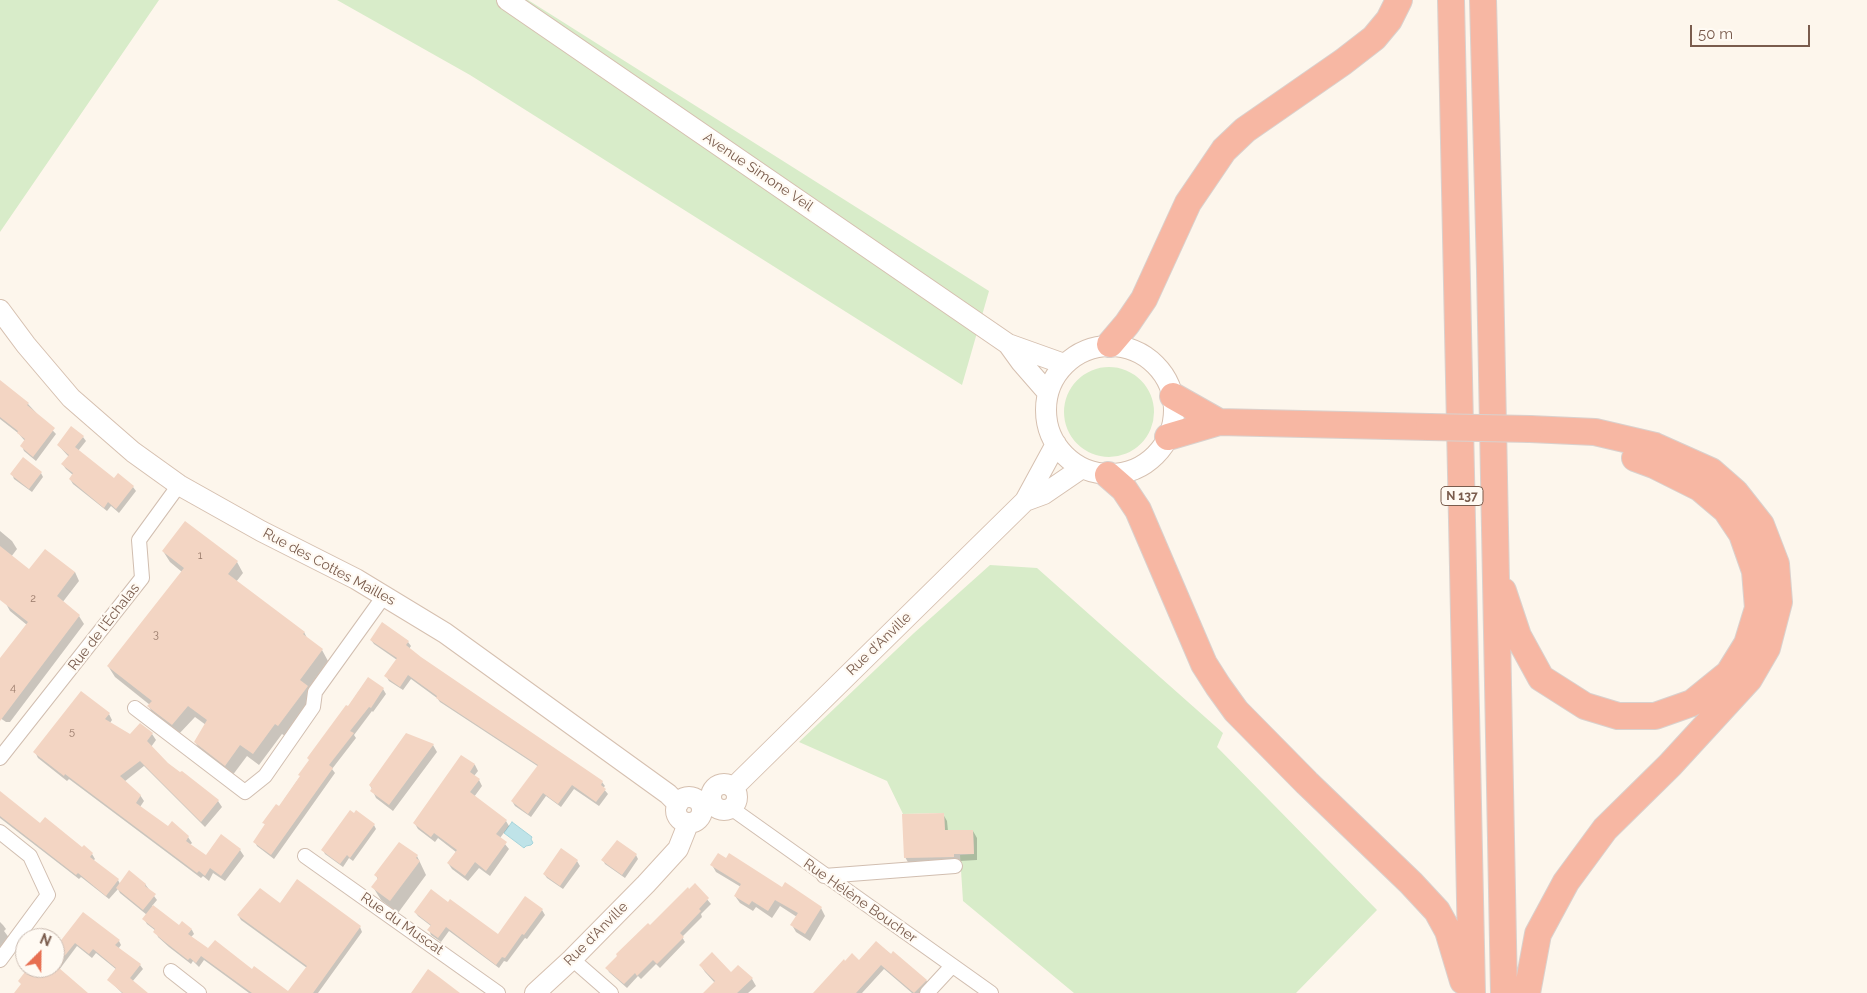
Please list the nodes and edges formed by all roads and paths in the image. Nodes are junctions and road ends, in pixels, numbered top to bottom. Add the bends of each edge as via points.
1 (507, 0) edge
2 (1399, 0) edge
3 (1451, 0) edge
4 (1483, 0) edge
5 (0, 310) edge
6 (1008, 344) junction
7 (1110, 344) junction
8 (1064, 364) junction
9 (1048, 393) junction
10 (1173, 396) junction
11 (1219, 422) junction
12 (1542, 430) junction
13 (1168, 437) junction
14 (1056, 444) junction
15 (1082, 468) junction
16 (1108, 475) junction
17 (180, 485) junction
18 (1025, 501) junction
19 (1495, 569) junction
20 (384, 596) junction
21 (135, 708) dead end
22 (0, 758) edge
23 (707, 804) junction
24 (0, 832) edge
25 (306, 856) dead end
26 (955, 866) dead end
27 (824, 876) junction
28 (572, 959) junction
29 (0, 960) edge
30 (952, 966) junction
31 (171, 971) dead end
32 (199, 993) edge
33 (498, 993) edge
34 (535, 993) edge
35 (611, 993) edge
36 (928, 993) edge
37 (991, 993) edge
38 (1466, 993) edge
39 (1472, 993) edge
40 (1504, 993) edge
41 (1527, 993) edge

1 - 6 street, Avenue Simone Veil
2 - 7 highway via 1389,20 1374,38 1245,130 1224,150 1188,203 1144,299
3 - 39 highway, N 137
4 - 19 highway, N 137
5 - 17 street, Rue des Cottes Mailles via 71,398 133,452
6 - 8 street, Avenue Simone Veil
6 - 9 street, Avenue Simone Veil
7 - 8 street via 1083,352
7 - 10 street via 1133,350 1153,362 1164,375
8 - 9 street
9 - 14 street via 1048,428
10 - 11 highway
10 - 13 street via 1174,417
11 - 12 highway, bridge
11 - 13 highway
12 - 19 highway via 1654,465 1700,488 1726,510 1742,534 1755,571 1758,608 1746,644 1729,673 1692,703 1655,716 1618,716 1585,706 1541,678 1518,636
12 - 41 highway via 1595,432 1655,446 1711,471 1735,492 1761,525 1776,564 1779,602 1768,648 1749,679 1670,765 1605,829 1566,882 1538,934
13 - 16 street via 1146,464
14 - 15 street
14 - 18 street, Rue d'Anville
15 - 16 street
15 - 18 street, Rue d'Anville via 1044,494
16 - 38 highway via 1138,510 1204,664 1218,686 1236,711 1437,911 1448,932
17 - 20 street, Rue des Cottes Mailles
17 - 22 street, Rue de l'Échalas via 139,540 142,578
18 - 23 street, Rue d'Anville
19 - 40 highway, N 137
20 - 21 street via 316,692 314,707 265,776 245,792
20 - 23 street, Rue des Cottes Mailles via 445,633 668,794
23 - 27 street, Rue Hélène Boucher
23 - 28 street, Rue d'Anville via 686,829 678,849
24 - 29 street via 30,856 48,895
25 - 33 street, Rue du Muscat
26 - 27 street
27 - 30 street, Rue Hélène Boucher
28 - 34 street, Rue d'Anville
28 - 35 street
30 - 36 street
30 - 37 street, Rue Hélène Boucher
31 - 32 street

